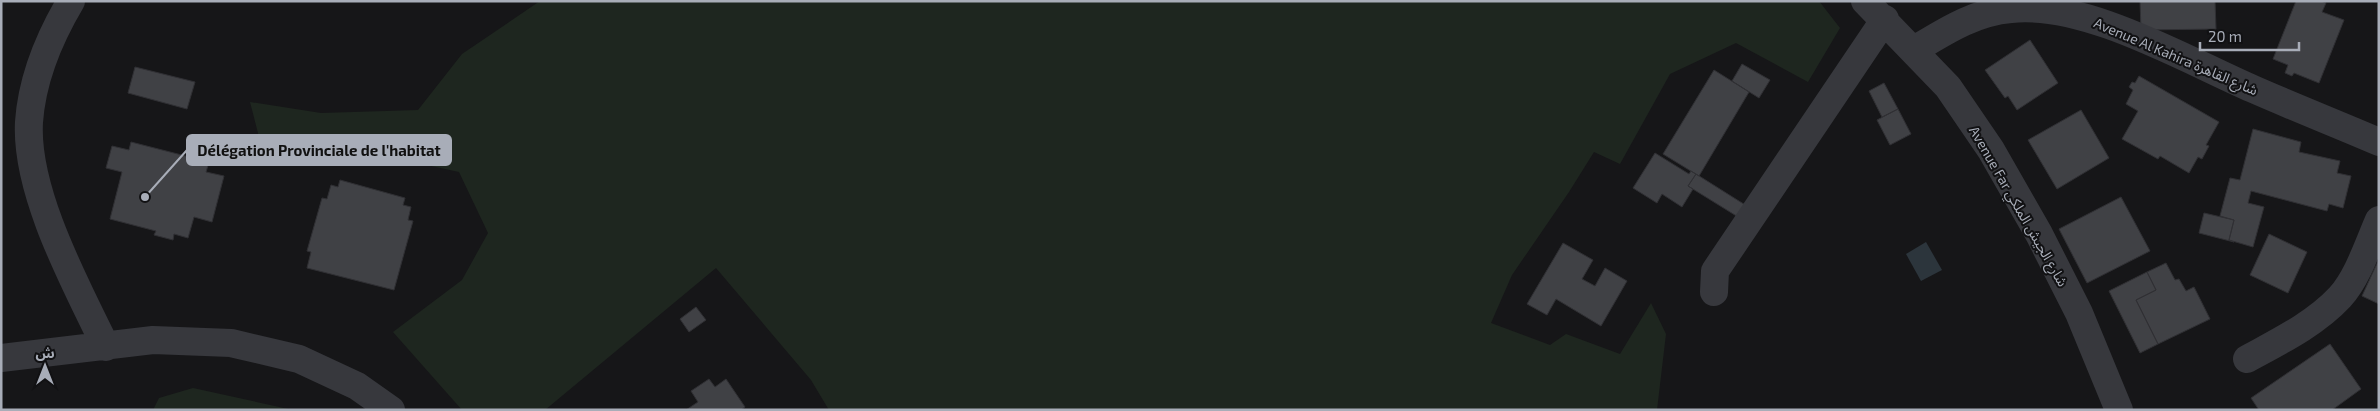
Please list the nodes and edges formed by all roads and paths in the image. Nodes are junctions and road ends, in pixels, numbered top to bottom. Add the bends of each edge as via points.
1 (71, 1) edge
2 (1865, 1) edge
3 (1885, 20) junction
4 (1914, 50) junction
5 (2379, 142) edge
6 (2379, 220) edge
7 (1714, 292) dead end
8 (106, 347) junction
9 (1, 358) edge
10 (2246, 359) dead end
11 (391, 410) edge
12 (2119, 410) edge

1 - 8 street via 58,23 36,78 29,124 31,156 49,220
2 - 3 street, Avenue Far شارع الجيش الملكي
3 - 4 street, Avenue Far شارع الجيش الملكي
3 - 7 street via 1715,271
4 - 5 street, Avenue Al Kahira شارع القاهرة via 1951,28 1979,16 2011,8 2048,10 2089,18
4 - 12 street, Avenue Far شارع الجيش الملكي via 1948,87 2015,192 2079,313
6 - 10 street via 2340,297 2295,331
8 - 9 street
8 - 11 street via 153,340 251,346 299,358 328,370

